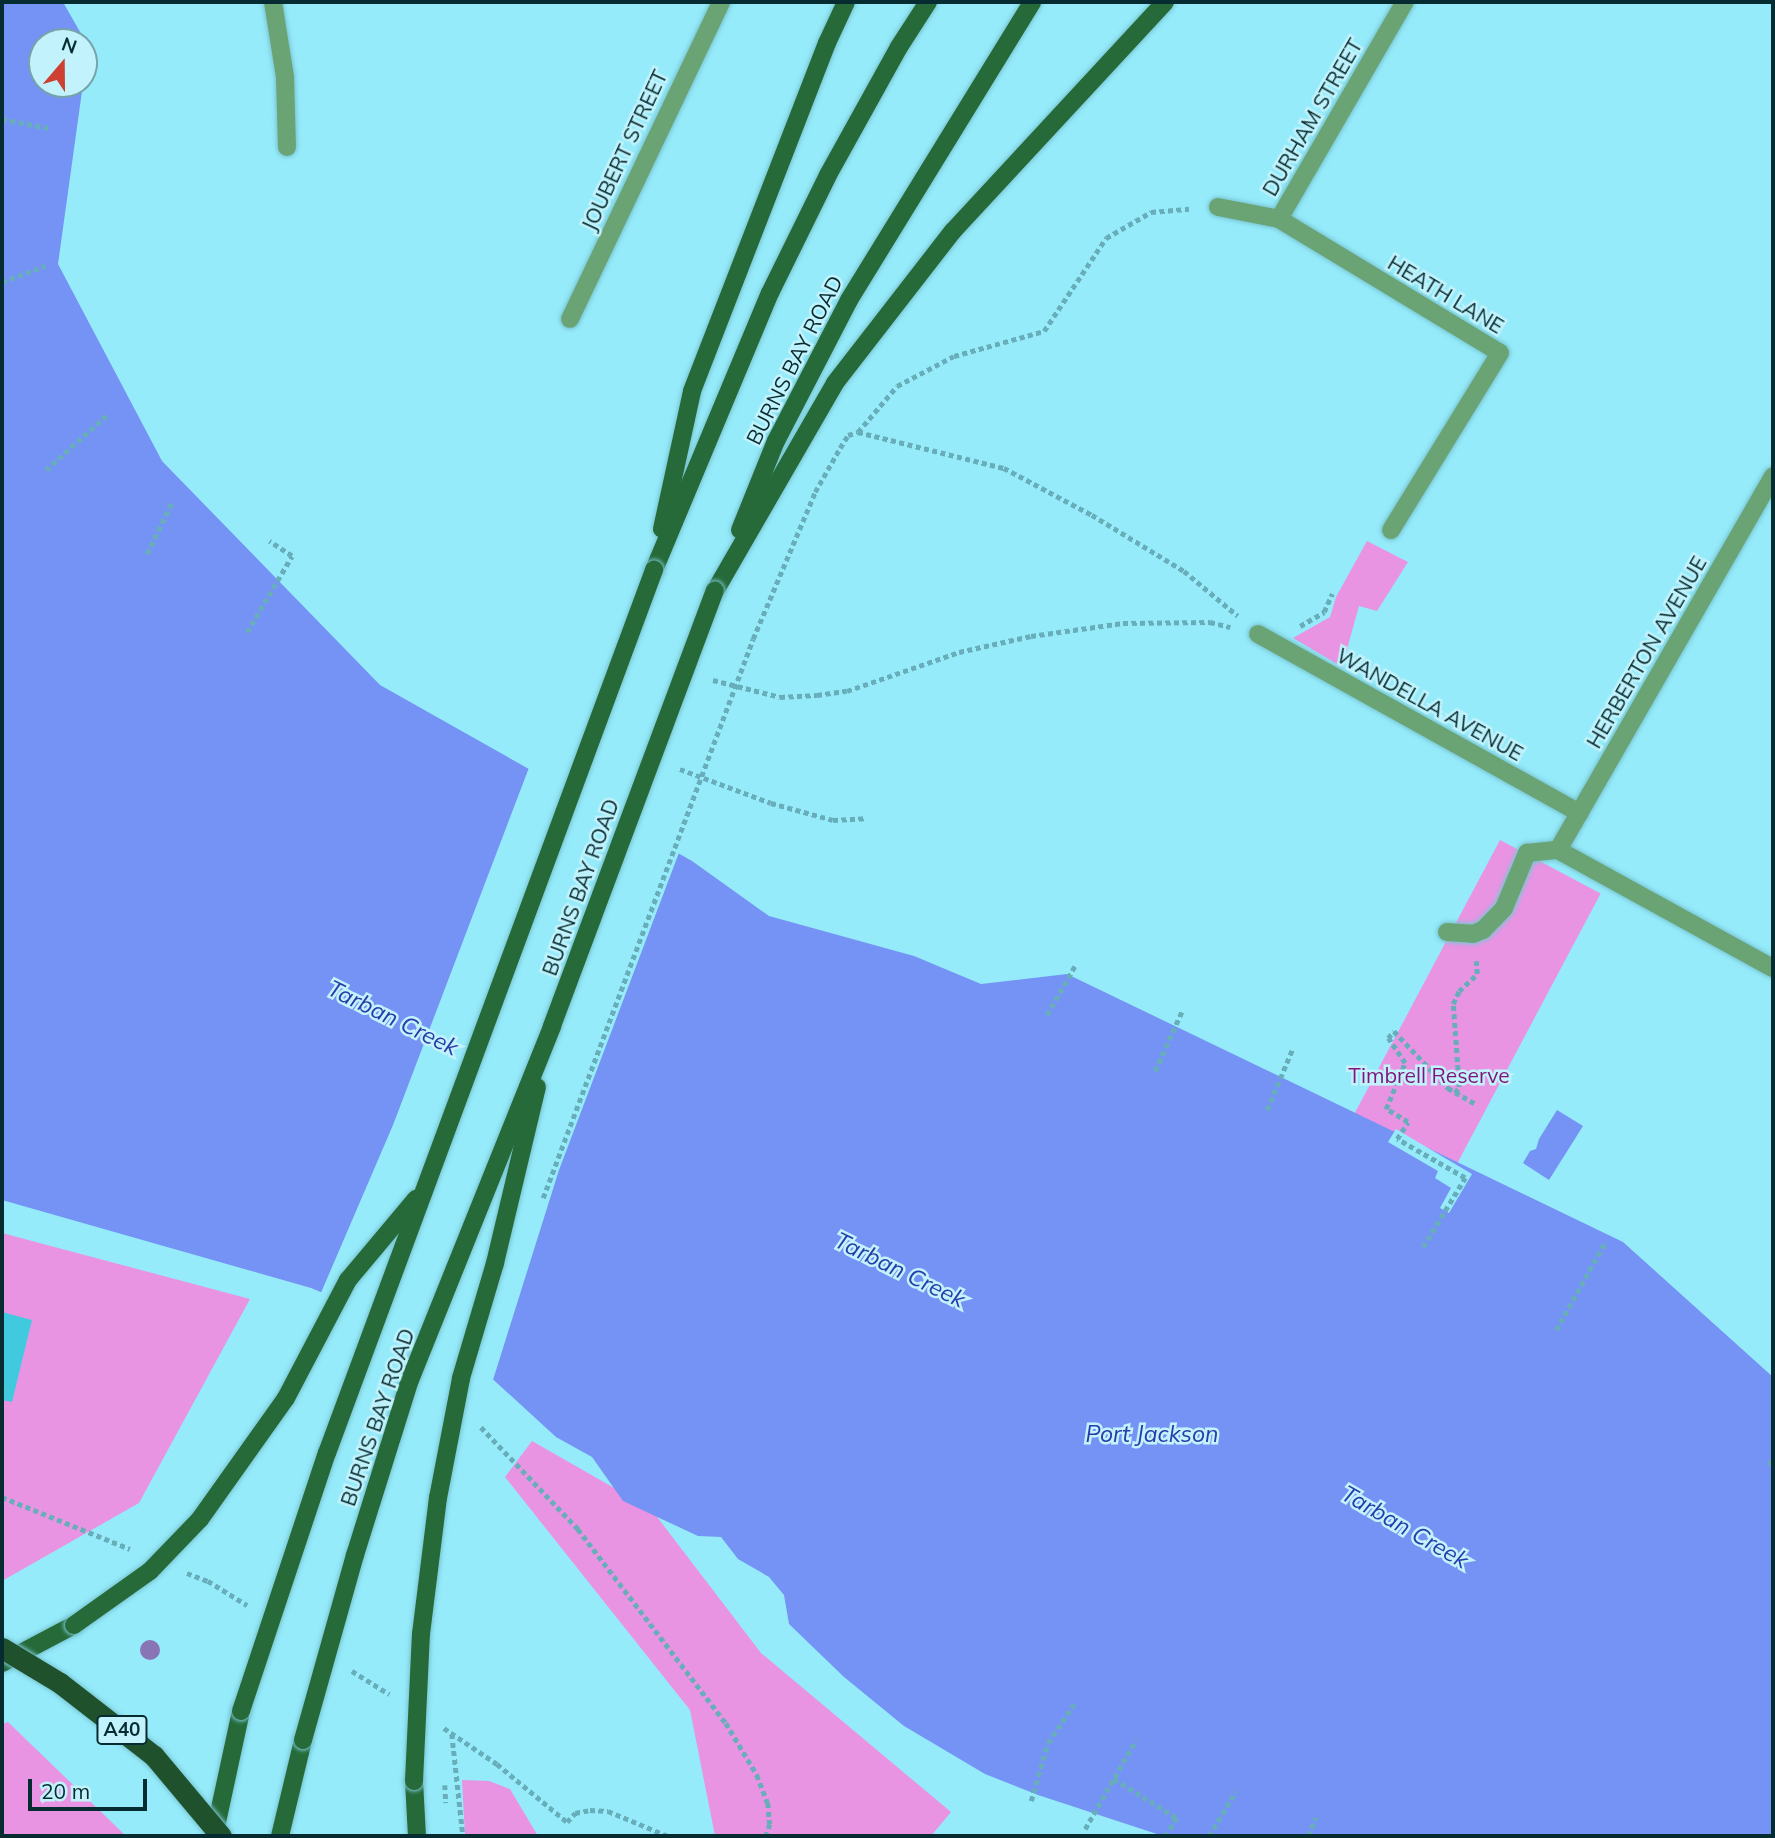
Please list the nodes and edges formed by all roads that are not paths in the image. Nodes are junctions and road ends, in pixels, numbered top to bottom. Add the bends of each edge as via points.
1 (273, 2) edge
2 (721, 2) edge
3 (846, 2) edge
4 (929, 2) edge
5 (1032, 2) edge
6 (1165, 2) edge
7 (1405, 2) edge
8 (287, 147) dead end
9 (1218, 206) road end
10 (1279, 219) junction
11 (570, 319) dead end
12 (1773, 476) edge
13 (1391, 530) dead end
14 (654, 570) junction
15 (715, 592) junction
16 (1258, 634) road end
17 (1579, 813) junction
18 (1558, 850) junction
19 (1447, 932) dead end
20 (1773, 968) edge
21 (552, 1026) junction
22 (425, 1188) junction
23 (2, 1648) edge
24 (2, 1663) edge
25 (214, 1836) edge
26 (221, 1836) edge
27 (280, 1836) edge
28 (417, 1836) edge

1 - 8 street via 285,77
2 - 11 street, JOUBERT STREET
3 - 14 main road via 692,391
4 - 14 main road, BURNS BAY ROAD via 828,175 770,293
5 - 15 main road, BURNS BAY ROAD via 849,300 776,441
6 - 15 main road via 953,231 835,383
7 - 10 street, DURHAM STREET
9 - 10 street, HEATH LANE
10 - 13 street, HEATH LANE via 1500,353
12 - 17 street, HERBERTON AVENUE
14 - 22 main road, BURNS BAY ROAD, bridge
15 - 21 main road, BURNS BAY ROAD, bridge
16 - 17 street, WANDELLA AVENUE
17 - 18 street, HERBERTON AVENUE
18 - 19 street via 1527,853 1504,908 1489,926 1473,934
18 - 20 street
21 - 27 main road, BURNS BAY ROAD, bridge via 410,1380 355,1555
21 - 28 main road, bridge via 495,1263 461,1378 438,1498 421,1634 414,1781
22 - 24 main road, bridge via 348,1280 286,1398 200,1519 150,1571 74,1625
22 - 25 main road, BURNS BAY ROAD, bridge via 327,1453 241,1711
23 - 26 highway, A40, bridge via 60,1683 154,1756

